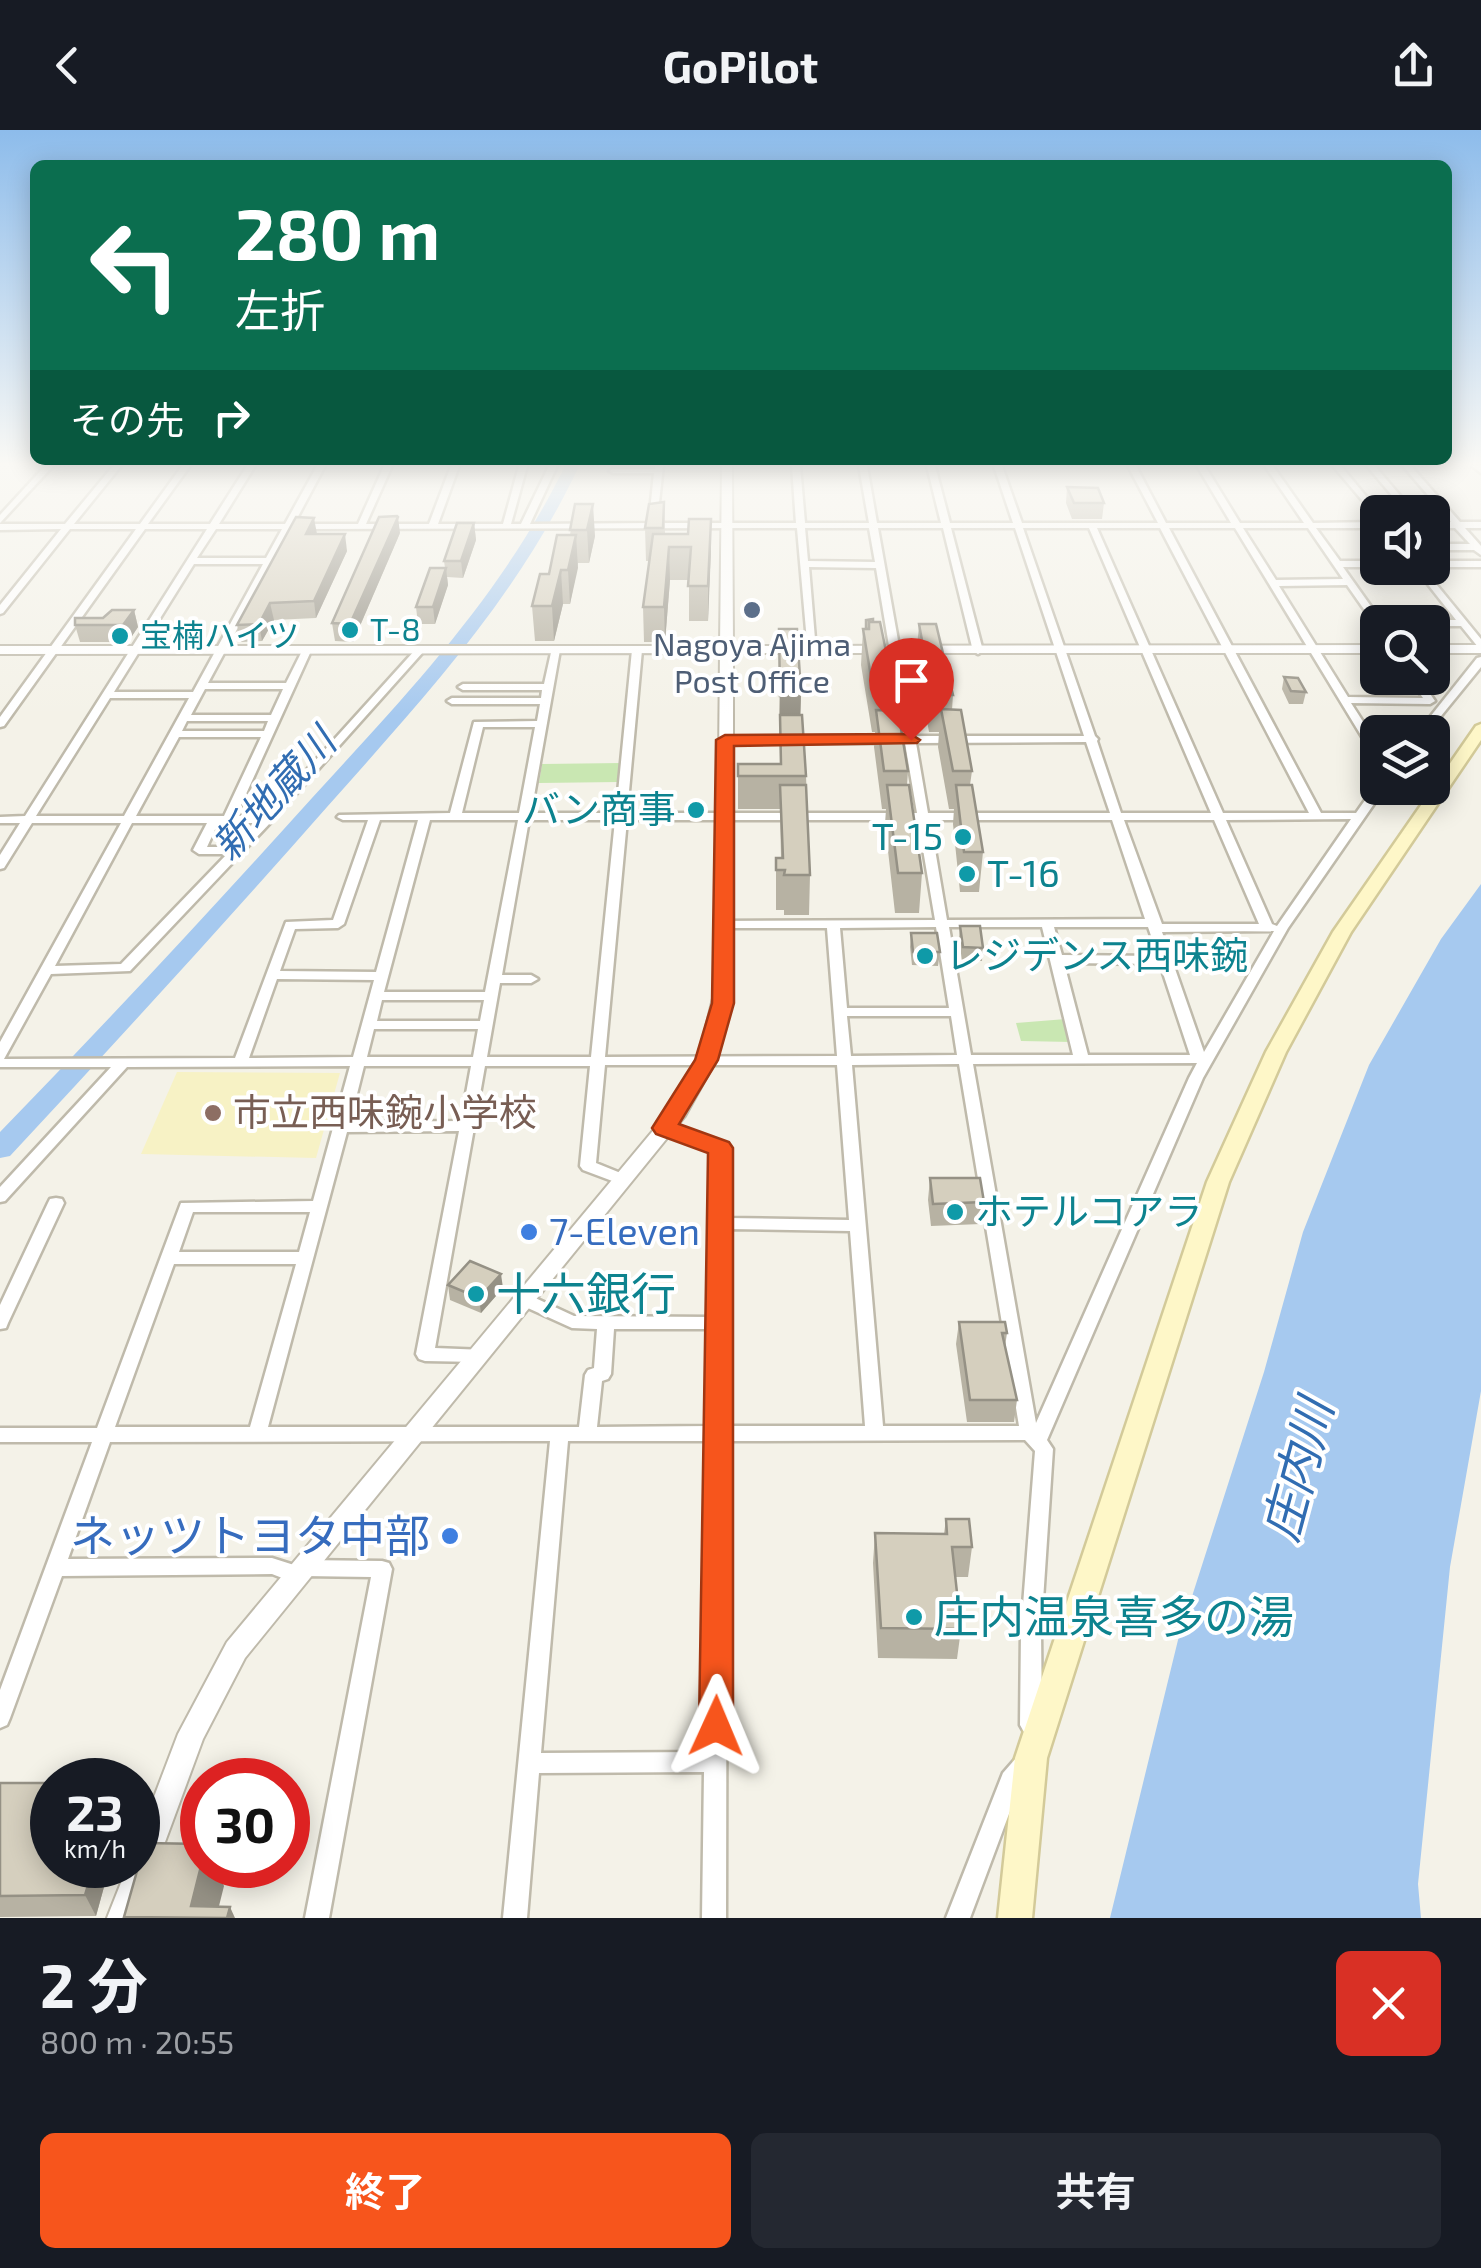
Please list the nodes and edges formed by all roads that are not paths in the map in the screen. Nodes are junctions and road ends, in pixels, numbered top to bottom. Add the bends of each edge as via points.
1 (50, 549) edge
2 (126, 549) edge
3 (199, 549) edge
4 (276, 549) edge
5 (729, 549) edge
6 (803, 549) edge
7 (877, 549) edge
8 (952, 549) edge
9 (1028, 549) edge
10 (1102, 549) edge
11 (1176, 549) edge
12 (1251, 549) edge
13 (1328, 549) edge
14 (191, 561) junction
15 (270, 561) junction
16 (804, 564) junction
17 (879, 564) junction
18 (1338, 564) junction
19 (1360, 564) edge
20 (1450, 564) edge
21 (1481, 564) edge
22 (1350, 582) junction
23 (1272, 583) junction
24 (1433, 585) edge
25 (1366, 605) edge
26 (0, 611) edge
27 (1450, 623) edge
28 (1464, 623) junction
29 (1481, 647) edge
30 (1450, 648) edge
31 (1360, 649) edge
32 (0, 650) edge
33 (53, 650) junction
34 (222, 650) junction
35 (419, 650) junction
36 (555, 650) junction
37 (637, 650) junction
38 (725, 650) junction
39 (895, 650) junction
40 (978, 650) junction
41 (1062, 650) junction
42 (1146, 650) junction
43 (1230, 650) junction
44 (1312, 650) junction
45 (134, 651) junction
46 (306, 651) junction
47 (811, 651) junction
48 (1481, 660) edge
49 (290, 686) junction
50 (463, 687) dead end
51 (199, 690) junction
52 (546, 694) junction
53 (106, 695) junction
54 (1426, 695) edge
55 (452, 700) dead end
56 (1344, 700) junction
57 (1437, 715) edge
58 (184, 718) junction
59 (275, 718) junction
60 (0, 724) edge
61 (541, 724) junction
62 (1360, 726) edge
63 (1481, 728) edge
64 (175, 734) junction
65 (268, 734) junction
66 (1093, 739) junction
67 (725, 740) junction
68 (911, 740) junction
69 (1366, 805) edge
70 (1120, 816) junction
71 (1219, 816) junction
72 (1318, 816) junction
73 (1358, 816) junction
74 (343, 817) dead end
75 (375, 817) junction
76 (425, 817) junction
77 (455, 817) junction
78 (524, 818) junction
79 (623, 818) junction
80 (924, 818) junction
81 (268, 819) junction
82 (726, 819) junction
83 (0, 820) edge
84 (29, 820) junction
85 (128, 820) junction
86 (214, 820) junction
87 (228, 820) junction
88 (238, 850) junction
89 (0, 865) edge
90 (942, 923) junction
91 (1047, 923) junction
92 (724, 924) junction
93 (833, 924) junction
94 (1157, 926) junction
95 (1275, 928) junction
96 (1056, 960) junction
97 (1169, 960) junction
98 (46, 970) junction
99 (272, 975) junction
100 (383, 976) junction
101 (495, 979) junction
102 (531, 979) dead end
103 (377, 996) junction
104 (492, 996) junction
105 (840, 1012) junction
106 (957, 1012) junction
107 (369, 1024) junction
108 (486, 1025) junction
109 (0, 1055) edge
110 (1081, 1057) junction
111 (964, 1058) junction
112 (1203, 1059) junction
113 (707, 1060) junction
114 (125, 1061) junction
115 (241, 1061) junction
116 (478, 1061) junction
117 (599, 1061) junction
118 (843, 1061) junction
119 (360, 1062) junction
120 (0, 1063) edge
121 (342, 1126) junction
122 (466, 1126) junction
123 (665, 1128) junction
124 (622, 1180) junction
125 (0, 1197) edge
126 (56, 1202) dead end
127 (319, 1206) junction
128 (720, 1223) junction
129 (858, 1226) junction
130 (168, 1258) junction
131 (305, 1258) junction
132 (525, 1300) junction
133 (606, 1322) junction
134 (0, 1323) edge
135 (720, 1323) junction
136 (478, 1355) junction
137 (560, 1434) junction
138 (587, 1434) junction
139 (720, 1434) junction
140 (875, 1434) junction
141 (0, 1435) edge
142 (409, 1435) junction
143 (257, 1436) junction
144 (1033, 1436) junction
145 (102, 1437) junction
146 (54, 1568) junction
147 (298, 1571) junction
148 (0, 1718) edge
149 (1031, 1758) junction
150 (716, 1762) junction
151 (530, 1763) junction
152 (122, 1918) edge
153 (317, 1918) edge
154 (515, 1918) edge
155 (714, 1918) edge
156 (958, 1918) edge
157 (1014, 1918) edge

1 - 26 street
2 - 33 street
3 - 14 street
4 - 15 street
5 - 38 street
6 - 16 street
7 - 17 street
8 - 40 street
9 - 41 street
10 - 42 street
11 - 43 street
12 - 23 street
13 - 18 street
14 - 15 street
14 - 45 street
15 - 34 street
16 - 17 street
16 - 47 street
17 - 39 street
18 - 19 street
18 - 22 street
20 - 21 street
22 - 23 street
22 - 25 street
23 - 44 street
24 - 28 street
27 - 28 street
28 - 29 street
29 - 30 street
31 - 44 street
32 - 33 street
33 - 45 street
33 - 60 street
34 - 45 street
34 - 46 street
34 - 51 street
35 - 36 street
35 - 46 street
35 - 81 street
36 - 37 street
36 - 52 street
37 - 38 street
37 - 79 street
38 - 47 street
38 - 67 street
39 - 40 street
39 - 47 street
39 - 68 street
40 - 41 street
41 - 42 street
41 - 66 street
42 - 43 street
42 - 71 street
43 - 44 street
43 - 72 street
44 - 56 street
45 - 53 street
46 - 49 street
48 - 57 street
49 - 51 street
49 - 59 street
50 - 52 street
51 - 53 street
51 - 58 street
52 - 55 street
52 - 61 street
53 - 84 street
54 - 56 street via 1430,701
56 - 62 street
58 - 59 street
58 - 64 street
59 - 65 street
61 - 77 street via 478,724
61 - 78 street
63 - 149 main road via 1342,932 1276,1052 1218,1182
64 - 65 street
64 - 85 street
65 - 87 street
66 - 68 street
66 - 70 street
67 - 68 street
67 - 82 street
68 - 80 street
69 - 73 street
70 - 71 street
70 - 80 street
70 - 94 street
71 - 72 street
71 - 95 street
72 - 73 street
73 - 95 street
74 - 75 street
75 - 76 street
75 - 99 street via 338,924 290,925
76 - 77 street
76 - 100 street
77 - 78 street
78 - 79 street
78 - 101 street
79 - 82 street
79 - 117 street
80 - 82 street
80 - 90 street
81 - 87 street
81 - 88 street
82 - 92 street
83 - 84 street
84 - 85 street
84 - 89 street
85 - 86 street
85 - 98 street
86 - 87 street
86 - 88 street via 199,850
88 - 98 street via 125,968
90 - 91 street
90 - 93 street
90 - 106 street
91 - 94 street
91 - 96 street
92 - 93 street
92 - 113 street via 723,1003
93 - 105 street
94 - 95 street
94 - 97 street
95 - 112 street
96 - 97 street
96 - 110 street
97 - 112 street
98 - 109 street
99 - 100 street
99 - 115 street
100 - 103 street
101 - 102 street
101 - 104 street
103 - 104 street
103 - 107 street
104 - 108 street
105 - 106 street
105 - 118 street
106 - 111 street
107 - 108 street
107 - 119 street
108 - 116 street
110 - 111 street
110 - 112 street
111 - 118 street
111 - 144 street
112 - 144 street
113 - 117 street
113 - 118 street
113 - 123 street
114 - 115 street
114 - 120 street
114 - 125 street
115 - 119 street
116 - 117 street
116 - 119 street
116 - 122 street
117 - 124 street via 588,1166
118 - 129 street
119 - 121 street
121 - 122 street
121 - 127 street
122 - 136 street via 424,1354
123 - 124 street
123 - 128 street via 720,1148
124 - 132 street
126 - 134 street
127 - 130 street via 187,1207
127 - 131 street
128 - 129 street
128 - 135 street
129 - 140 street
130 - 131 street
130 - 145 street
131 - 143 street
132 - 133 street via 572,1322
132 - 136 street
133 - 135 street
133 - 138 street
135 - 139 street
136 - 142 street
137 - 138 street
137 - 142 street
137 - 151 street
138 - 139 street
139 - 140 street
139 - 150 street
140 - 144 street
141 - 145 street
142 - 143 street
142 - 147 street
143 - 145 street
144 - 149 street via 1044,1449 1031,1632
145 - 146 street
146 - 147 street
146 - 148 street
147 - 152 street via 236,1650 191,1734
147 - 153 street via 382,1569
149 - 156 street via 1011,1780
149 - 157 main road
150 - 151 street
150 - 155 street
151 - 154 street

